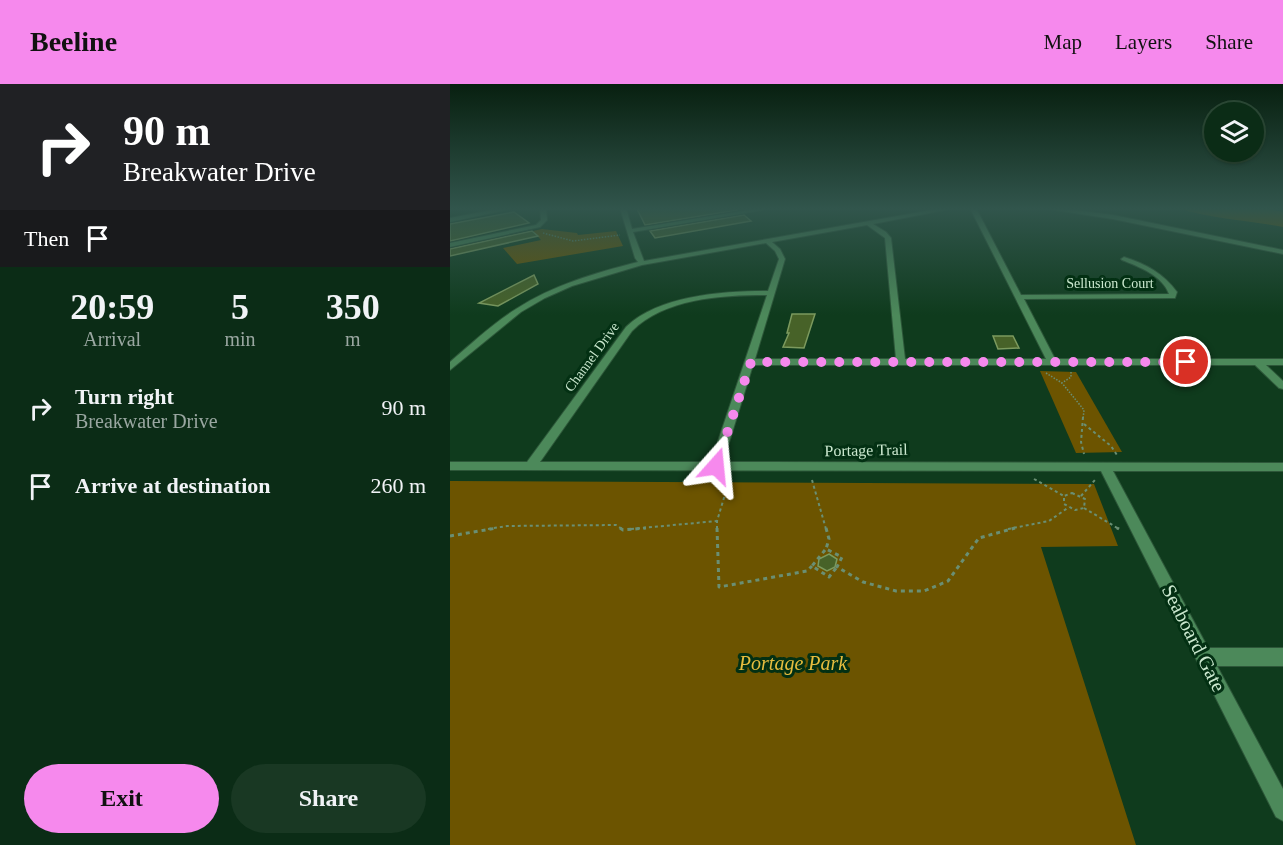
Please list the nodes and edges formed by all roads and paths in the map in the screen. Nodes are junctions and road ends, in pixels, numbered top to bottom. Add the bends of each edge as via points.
1 (633, 244) edge
2 (753, 244) edge
3 (770, 244) edge
4 (889, 244) edge
5 (991, 244) edge
6 (1242, 244) edge
7 (1283, 252) edge
8 (1124, 259) dead end
9 (642, 263) junction
10 (772, 293) junction
11 (1018, 297) junction
12 (455, 358) edge
13 (751, 362) junction
14 (901, 362) junction
15 (1052, 362) junction
16 (1257, 362) junction
17 (1283, 363) edge
18 (450, 367) edge
19 (1069, 367) dead end
20 (1043, 370) dead end
21 (1062, 383) junction
22 (1283, 386) edge
23 (1083, 424) junction
24 (1086, 459) dead end
25 (1120, 459) dead end
26 (531, 465) junction
27 (450, 466) edge
28 (716, 466) junction
29 (1105, 467) junction
30 (1283, 467) edge
31 (732, 473) dead end
32 (1034, 479) dead end
33 (812, 480) dead end
34 (1095, 480) dead end
35 (1064, 496) junction
36 (1080, 497) junction
37 (1069, 507) junction
38 (1084, 508) junction
39 (717, 521) junction
40 (1119, 529) dead end
41 (450, 536) edge
42 (826, 549) junction
43 (812, 566) junction
44 (837, 567) junction
45 (1204, 657) junction
46 (1283, 657) edge
47 (1283, 810) edge

1 - 9 street
2 - 9 street
3 - 10 street via 782,259
4 - 14 street
5 - 11 street
6 - 7 street
8 - 11 street, Sellusion Court via 1153,269 1168,284 1172,296
9 - 12 street via 598,274 530,303
10 - 13 street
10 - 26 street, Channel Drive via 728,295 644,316 629,329
11 - 15 street
12 - 18 street
13 - 14 street
13 - 28 street
14 - 15 street
15 - 16 street
16 - 17 street
16 - 22 street
19 - 21 path via 1071,377
20 - 21 path
21 - 23 path via 1084,410
23 - 24 path via 1081,442
23 - 25 path via 1111,446
26 - 27 street, Portage Trail
26 - 28 street, Portage Trail
28 - 29 street, Portage Trail
29 - 30 street, Portage Trail
29 - 45 street, Seaboard Gate
31 - 39 path
32 - 35 path
33 - 42 path via 829,539
34 - 36 path
35 - 36 path via 1072,493
35 - 37 path via 1064,504
36 - 38 path via 1085,499
37 - 38 path
37 - 44 path via 1049,521 980,538 948,581 924,591 896,591 863,582
38 - 40 path
39 - 41 path via 623,530 616,525 507,526
39 - 43 path via 719,587 807,571
42 - 43 path
42 - 44 path via 842,557
43 - 44 path via 829,577
45 - 46 street
45 - 47 street, Seaboard Gate

